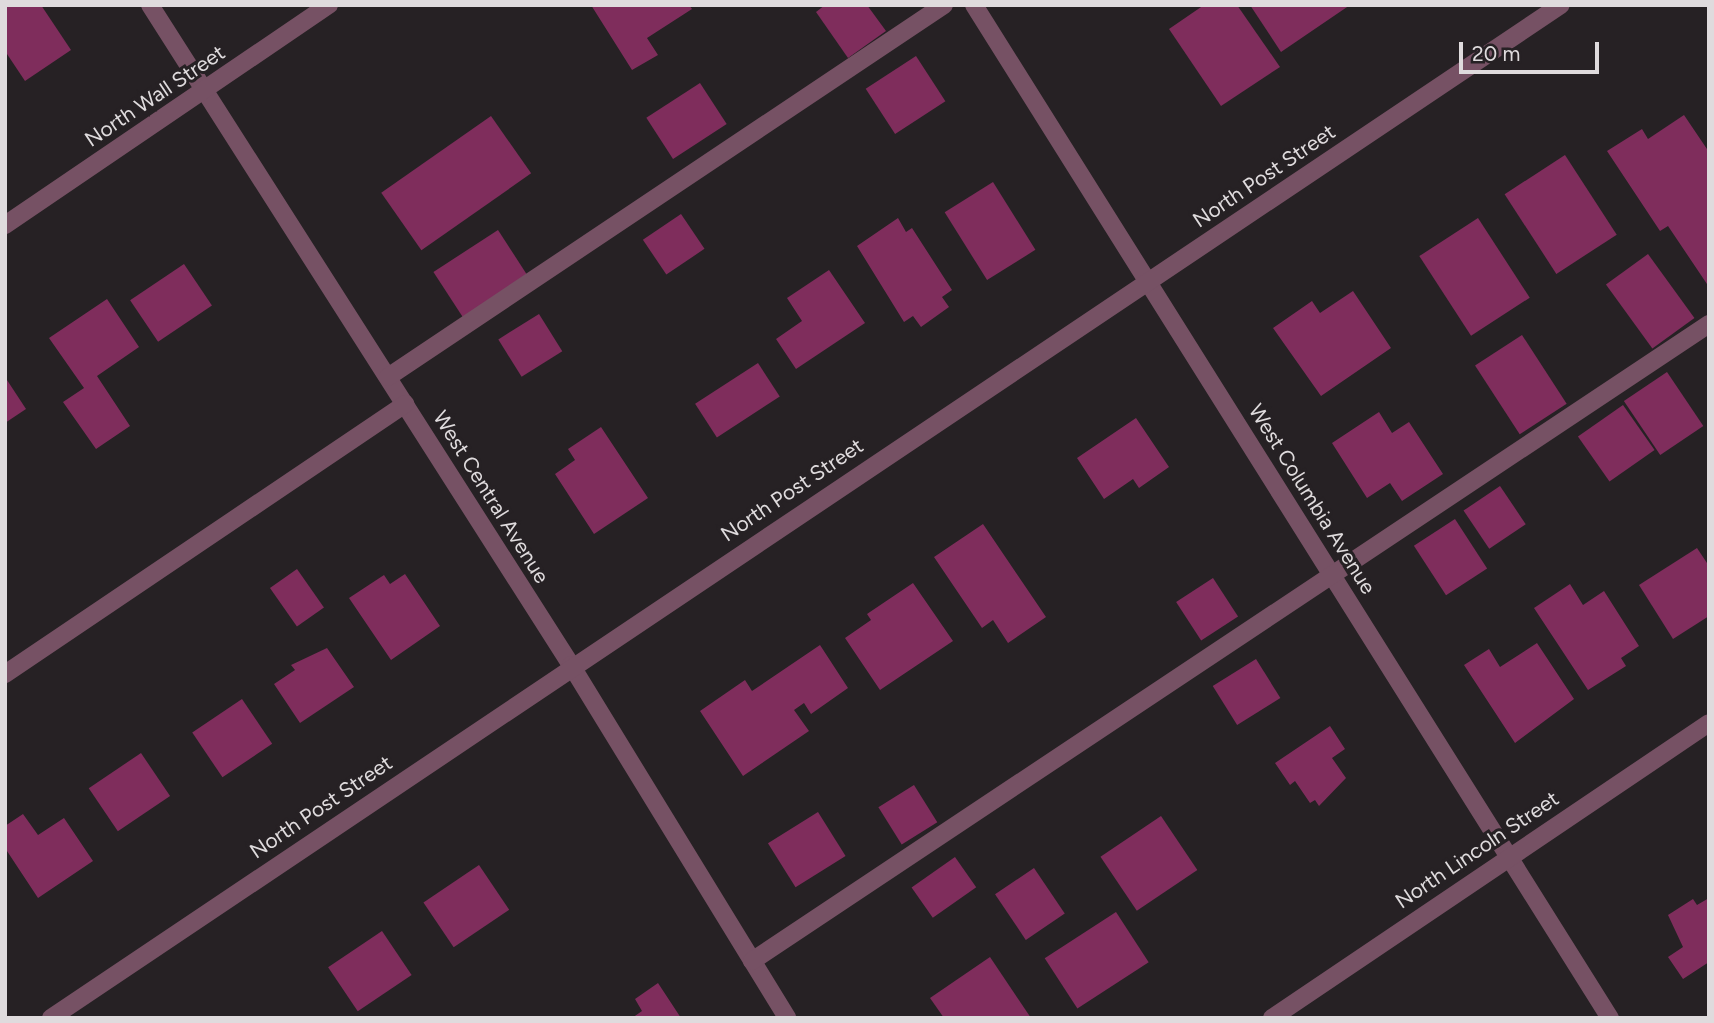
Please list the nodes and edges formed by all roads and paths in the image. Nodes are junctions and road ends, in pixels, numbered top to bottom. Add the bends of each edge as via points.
1 (149, 5) edge
2 (329, 5) edge
3 (944, 5) edge
4 (974, 5) edge
5 (1561, 5) edge
6 (205, 90) junction
7 (5, 225) edge
8 (1148, 281) junction
9 (1709, 324) edge
10 (388, 377) junction
11 (405, 404) junction
12 (1333, 576) junction
13 (570, 665) junction
14 (5, 674) edge
15 (1709, 723) edge
16 (1506, 855) junction
17 (752, 961) junction
18 (51, 1018) edge
19 (787, 1018) edge
20 (1272, 1018) edge
21 (1610, 1018) edge

1 - 6 street, West Central Avenue
2 - 6 street, North Wall Street
3 - 10 street
4 - 8 street, West Columbia Avenue
5 - 8 street, North Post Street
6 - 7 street, North Wall Street
6 - 10 street, West Central Avenue
8 - 12 street, West Columbia Avenue
8 - 13 street, North Post Street
9 - 12 street
10 - 11 street, West Central Avenue
11 - 13 street, West Central Avenue
11 - 14 street
12 - 16 street, West Columbia Avenue
12 - 17 street
13 - 17 street, West Central Avenue
13 - 18 street, North Post Street
15 - 16 street, North Lincoln Street
16 - 20 street, North Lincoln Street
16 - 21 street, West Columbia Avenue
17 - 19 street, West Central Avenue

